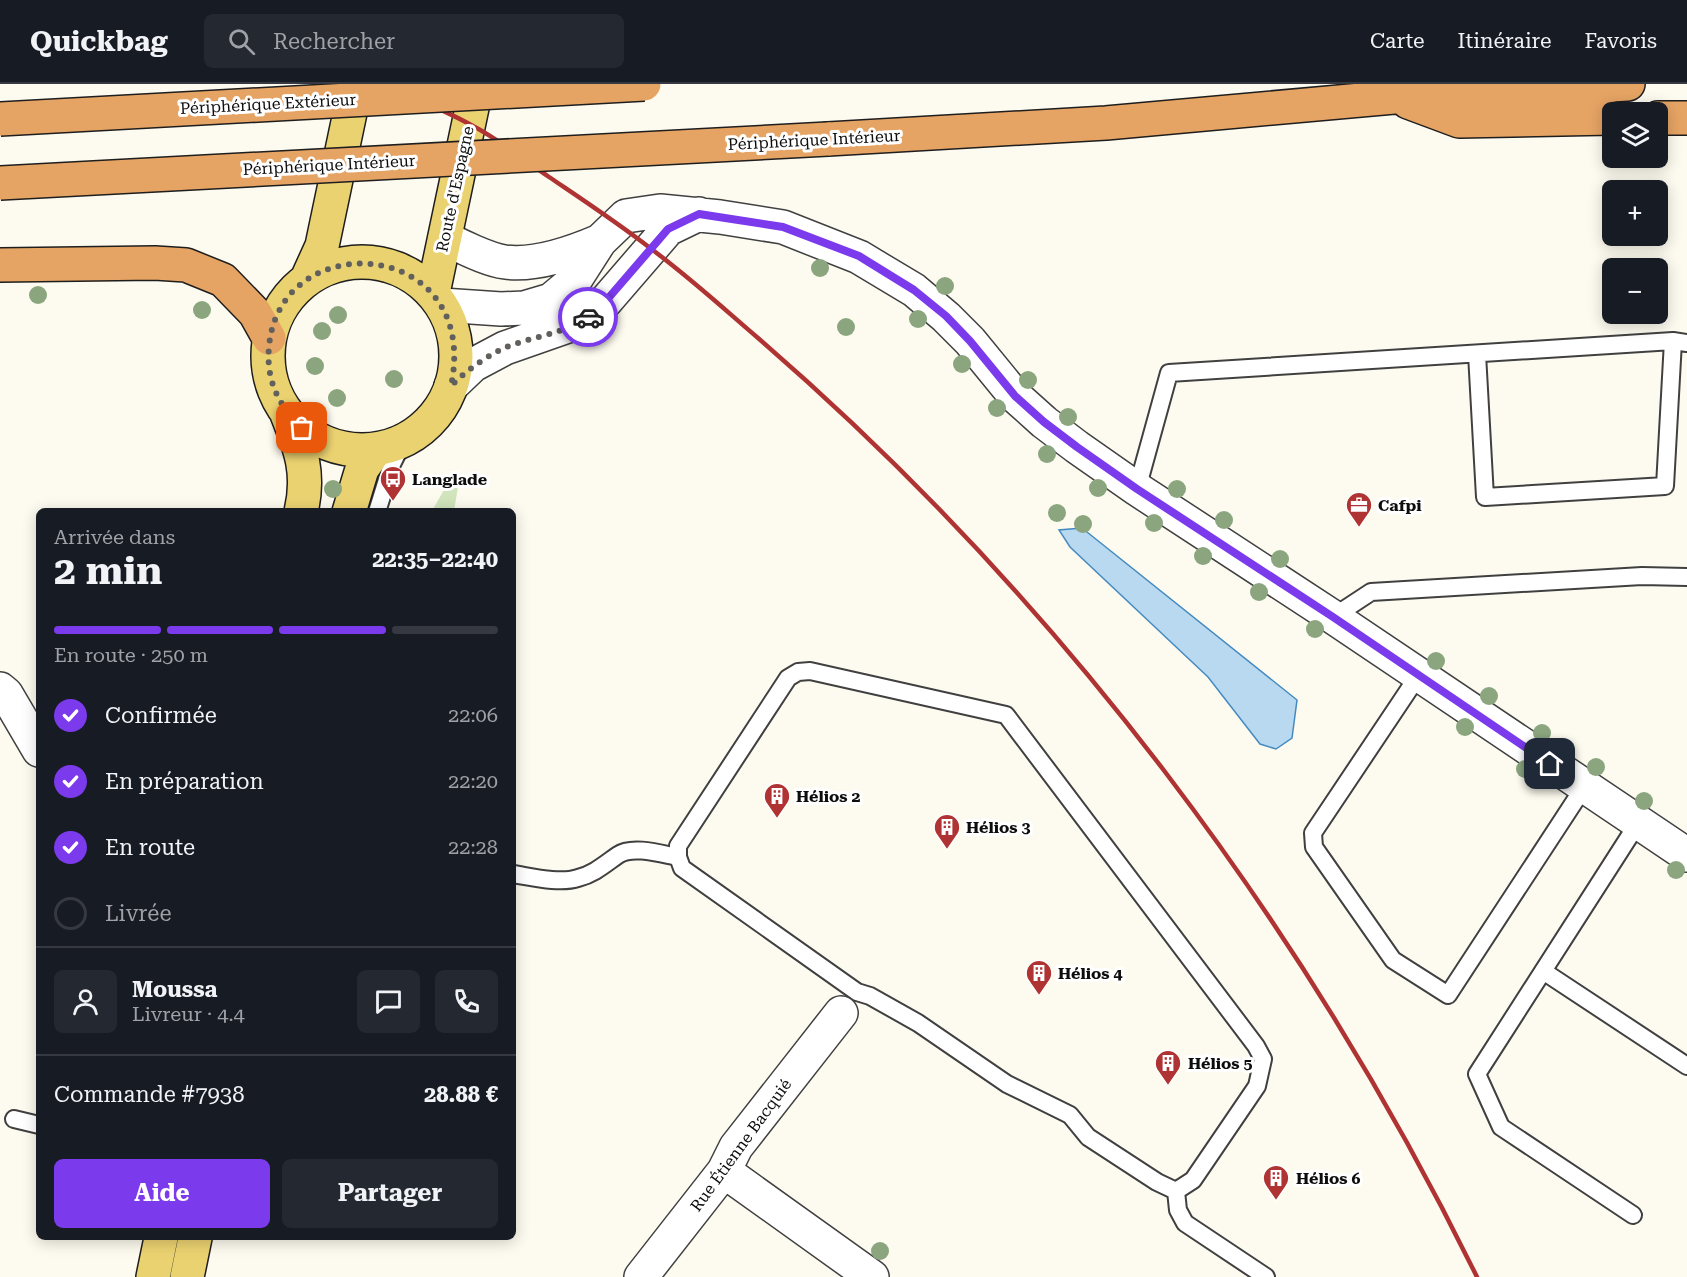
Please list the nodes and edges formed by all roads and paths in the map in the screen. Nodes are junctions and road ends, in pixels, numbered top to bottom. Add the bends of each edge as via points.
1 (356, 84) edge
2 (477, 84) edge
3 (644, 84) edge
4 (1628, 84) edge
5 (1394, 97) junction
6 (1602, 118) edge
7 (1668, 118) edge
8 (1687, 118) edge
9 (0, 119) edge
10 (0, 183) edge
11 (699, 214) junction
12 (445, 238) junction
13 (600, 242) junction
14 (0, 266) edge
15 (307, 279) junction
16 (437, 299) junction
17 (269, 338) junction
18 (1680, 342) edge
19 (1477, 354) junction
20 (451, 386) junction
21 (288, 414) junction
22 (390, 444) junction
23 (1137, 489) junction
24 (302, 508) edge
25 (350, 508) edge
26 (378, 508) edge
27 (1687, 577) edge
28 (1333, 617) junction
29 (1418, 676) junction
30 (0, 689) edge
31 (36, 745) edge
32 (1584, 787) junction
33 (1638, 823) junction
34 (1687, 855) edge
35 (678, 857) junction
36 (516, 875) edge
37 (1543, 971) junction
38 (849, 1003) junction
39 (1687, 1066) edge
40 (15, 1119) dead end
41 (36, 1124) edge
42 (724, 1171) junction
43 (1176, 1191) junction
44 (1633, 1215) dead end
45 (161, 1240) edge
46 (195, 1240) edge
47 (153, 1277) edge
48 (187, 1277) edge
49 (640, 1277) edge
50 (873, 1277) edge
51 (1266, 1277) edge

1 - 15 main road via 322,246
2 - 12 main road, Route d'Espagne
3 - 9 highway, Périphérique Extérieur, bridge
4 - 5 highway, Périphérique Intérieur
5 - 6 highway via 1459,121
5 - 10 highway, Périphérique Intérieur, bridge via 1107,123
7 - 8 highway
11 - 13 street via 660,211 627,216
11 - 20 street via 668,229 585,320 505,348 473,365
11 - 23 street via 783,227 859,256 914,290 946,316 1015,396 1044,422
12 - 13 street via 504,262 536,261
12 - 16 main road, Route d'Espagne
13 - 16 street via 575,280 551,300 512,308
14 - 17 highway via 186,265 223,280 255,313
15 - 16 main road via 353,262 377,264 400,271
15 - 17 main road via 277,315
16 - 20 main road via 455,343
17 - 21 main road via 270,378
18 - 19 lane
18 - 19 lane via 1665,486 1485,497
19 - 23 lane via 1169,373
20 - 22 main road via 440,408 424,426
21 - 22 main road via 318,439 336,446 356,450
21 - 24 main road via 302,451 306,483
22 - 25 main road via 362,469
22 - 26 lane via 392,464
23 - 28 street
27 - 28 lane via 1642,576 1371,592
28 - 29 street
29 - 32 street
29 - 32 lane via 1313,833 1314,847 1393,960 1448,995
30 - 31 street
32 - 33 street
33 - 34 street
33 - 37 lane
35 - 36 lane via 648,851 621,853 600,869 576,879
35 - 38 lane via 682,868
35 - 43 lane via 678,846 788,678 798,672 810,670 1006,715 1263,1059 1257,1086 1193,1180
37 - 39 lane
37 - 44 lane via 1477,1074 1501,1127
38 - 42 street, Rue Étienne Bacquié via 736,1147
38 - 43 lane via 870,996 918,1023 1008,1084 1070,1115 1088,1137
40 - 41 lane
42 - 49 street, Rue Étienne Bacquié
42 - 50 street
43 - 51 lane via 1178,1210 1185,1223
45 - 47 main road
46 - 48 main road

